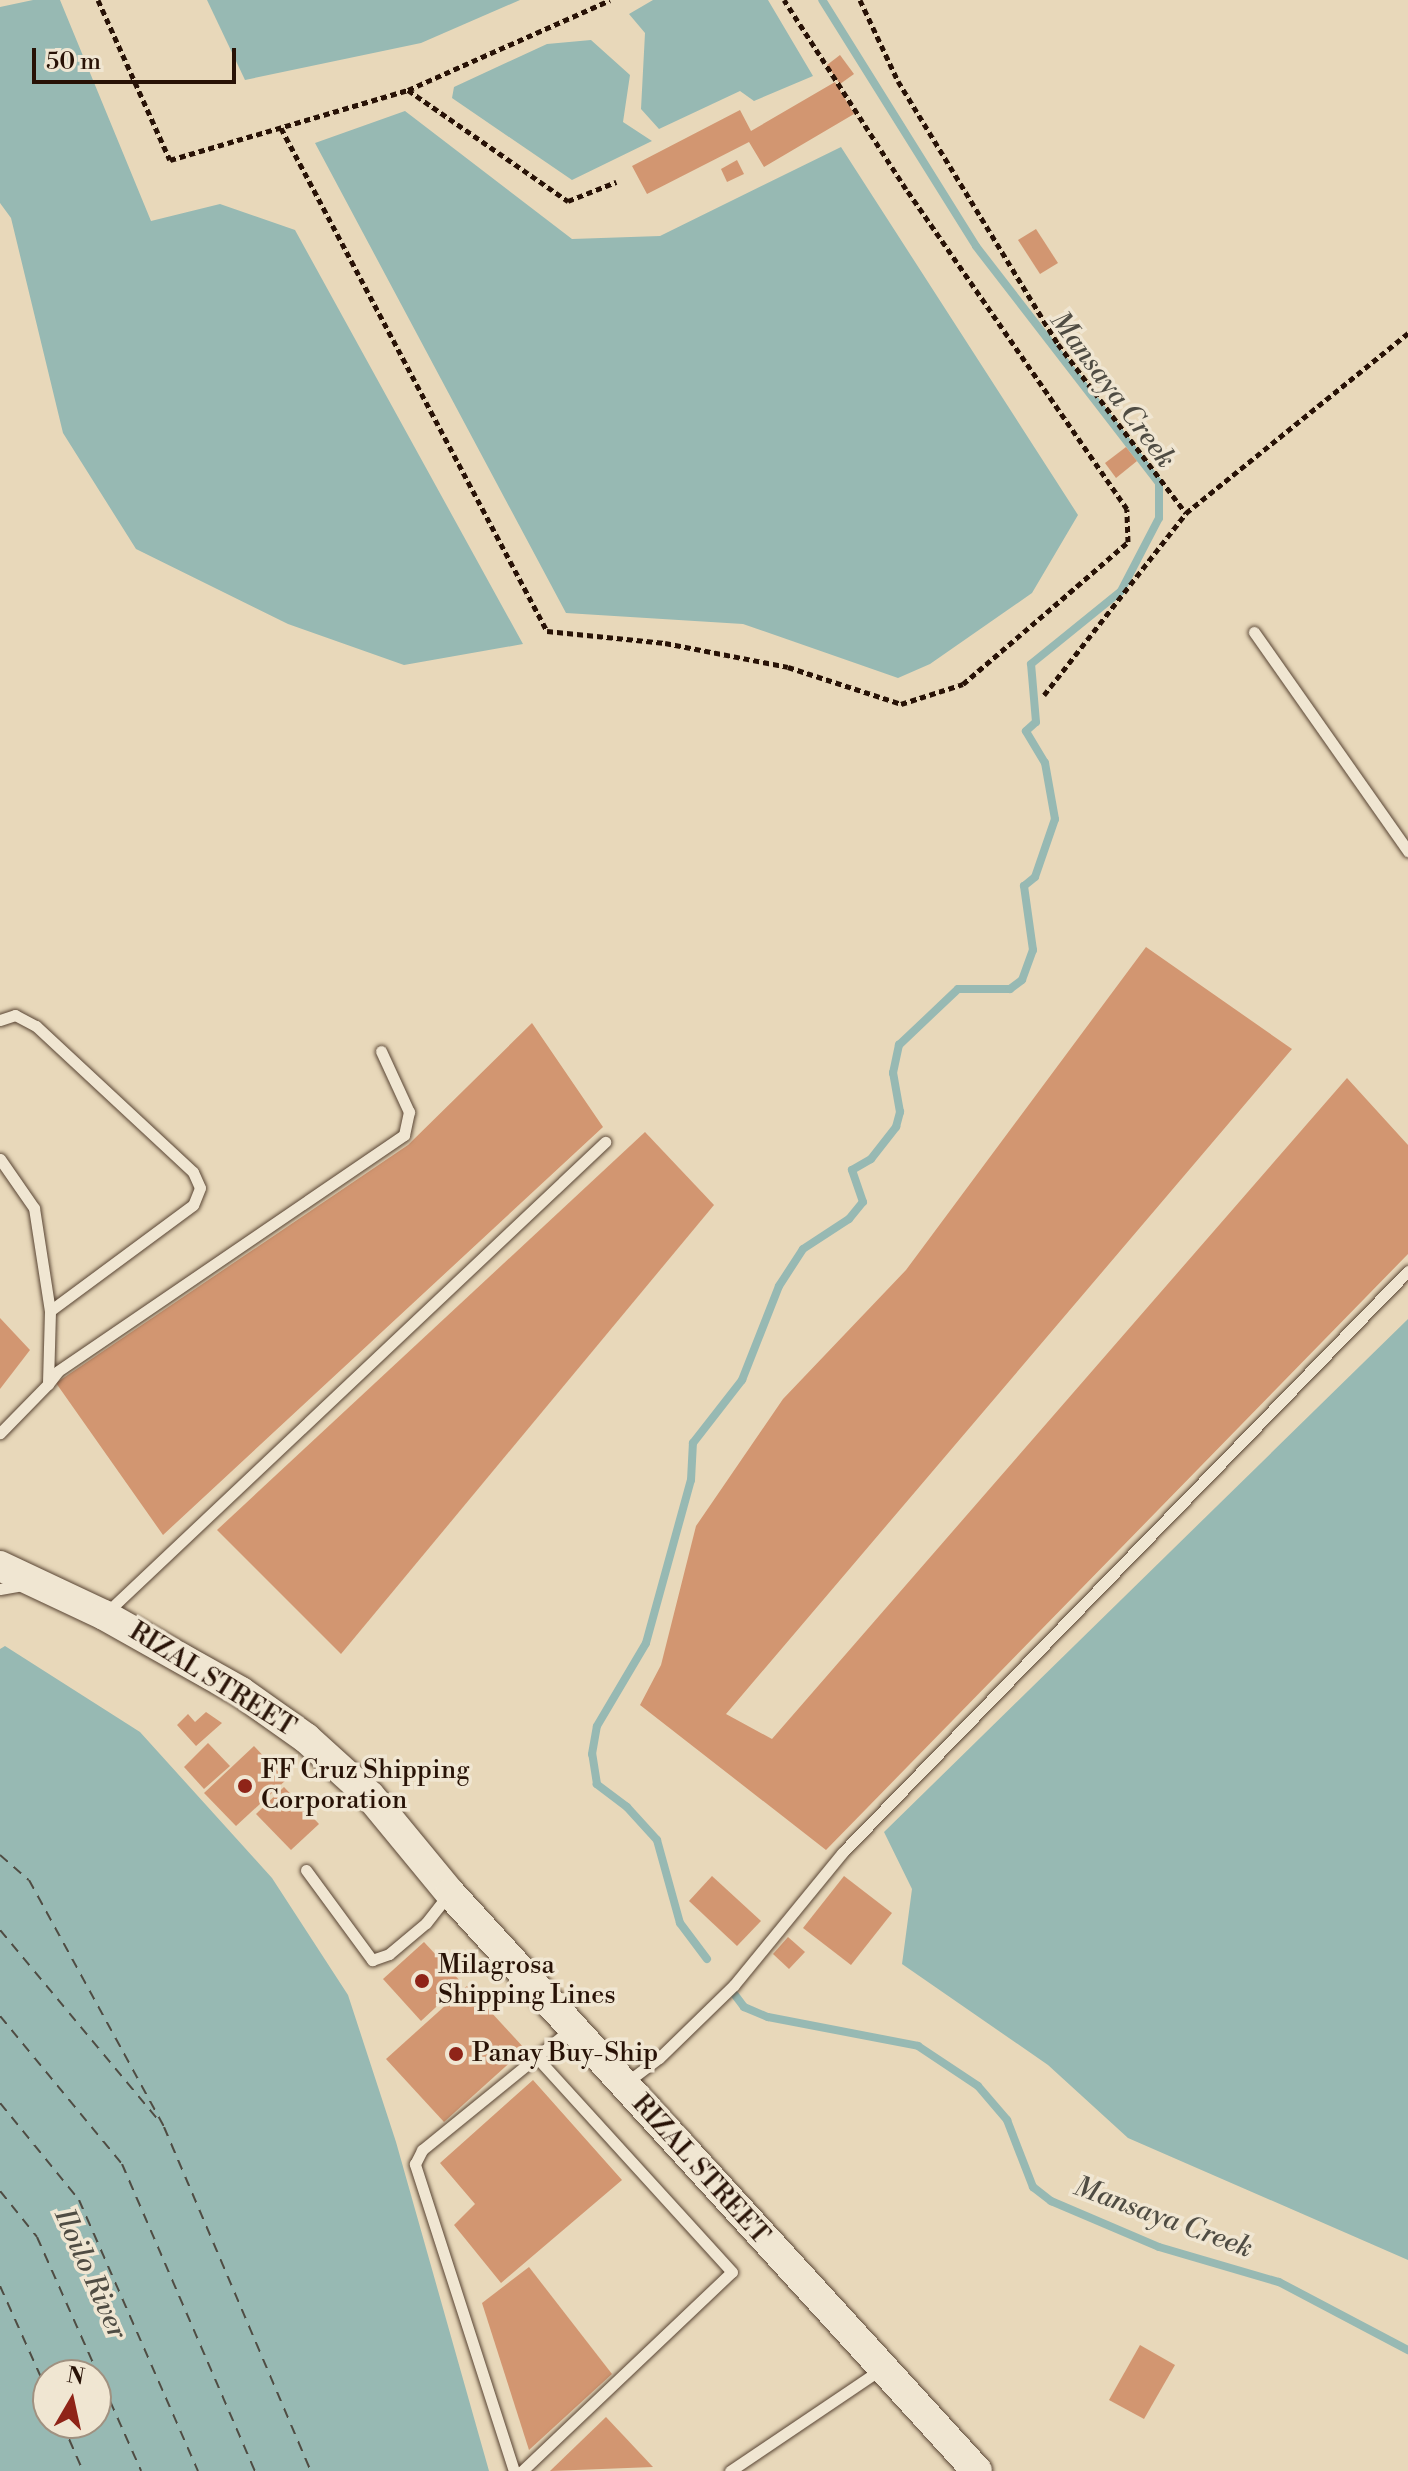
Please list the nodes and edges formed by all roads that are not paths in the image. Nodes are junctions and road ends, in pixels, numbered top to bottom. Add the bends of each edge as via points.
1 (1254, 632) dead end
2 (1408, 851) edge
3 (0, 1020) edge
4 (381, 1051) dead end
5 (605, 1142) dead end
6 (0, 1159) edge
7 (1408, 1271) edge
8 (50, 1311) junction
9 (48, 1384) junction
10 (0, 1433) edge
11 (0, 1566) edge
12 (38, 1583) junction
13 (0, 1589) edge
14 (104, 1615) junction
15 (306, 1870) dead end
16 (450, 1893) junction
17 (572, 2028) junction
18 (539, 2060) junction
19 (623, 2085) junction
20 (881, 2370) junction
21 (514, 2471) edge
22 (522, 2471) edge
23 (730, 2471) edge
24 (977, 2471) edge

1 - 2 lane
3 - 8 lane via 15,1015 36,1026 193,1172 200,1188 193,1205
4 - 9 lane via 409,1112 404,1135 58,1371
5 - 14 lane
6 - 8 lane via 34,1208
7 - 19 lane via 842,1853 734,1985 659,2058
8 - 9 lane
9 - 10 lane
11 - 12 main road, RIZAL STREET
12 - 13 lane
12 - 14 main road, RIZAL STREET
14 - 16 main road, RIZAL STREET via 241,1692 306,1738 370,1796
15 - 16 lane via 372,1960 389,1954 426,1923
16 - 17 main road, RIZAL STREET
17 - 18 lane
17 - 19 main road, RIZAL STREET
18 - 21 lane via 428,2145 415,2164
18 - 22 lane via 732,2272
19 - 20 main road, RIZAL STREET
20 - 23 lane
20 - 24 main road, RIZAL STREET

